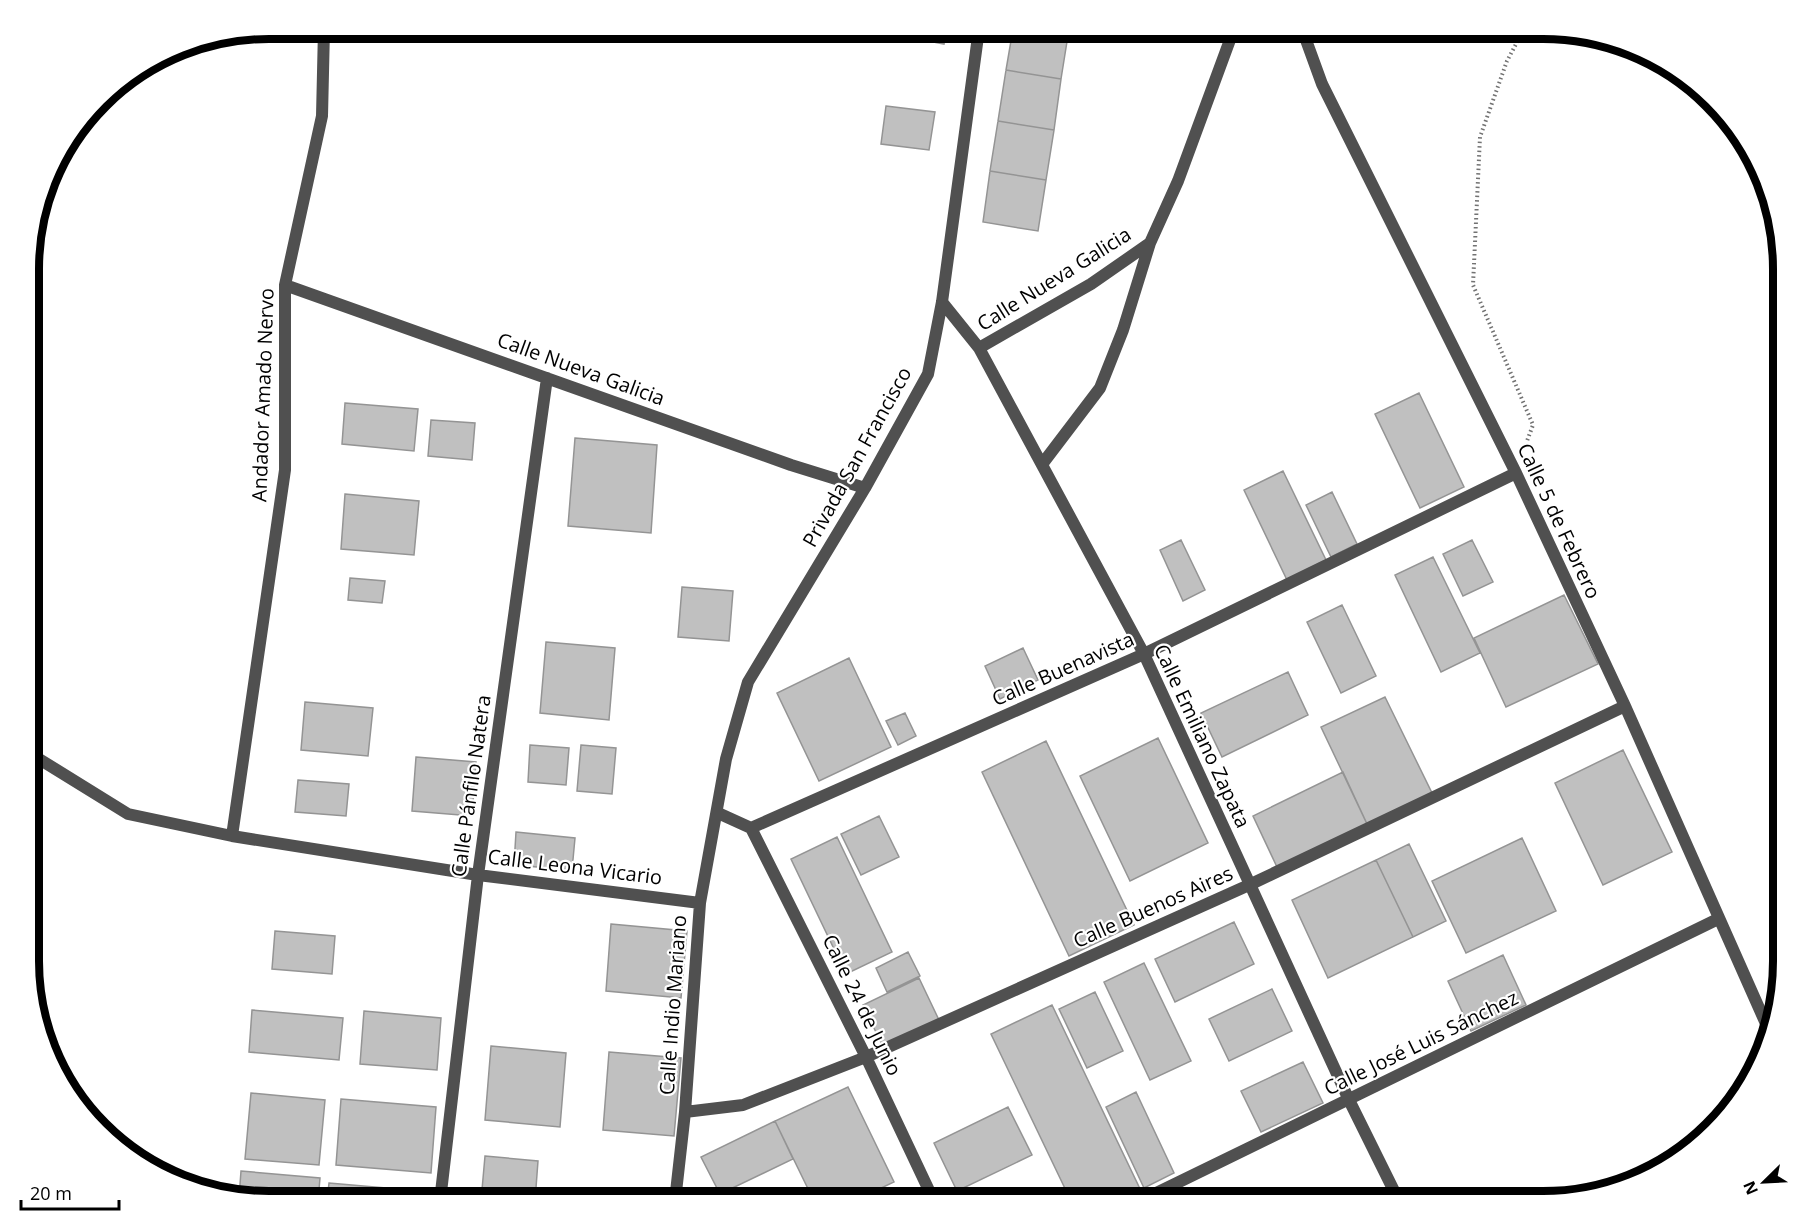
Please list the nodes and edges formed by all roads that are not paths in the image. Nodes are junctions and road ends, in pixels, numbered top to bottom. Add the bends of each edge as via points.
1 (324, 39) edge
2 (979, 39) edge
3 (1229, 39) edge
4 (1306, 39) edge
5 (1150, 243) junction
6 (285, 285) junction
7 (942, 302) junction
8 (979, 348) junction
9 (547, 378) junction
10 (1043, 463) junction
11 (1516, 473) junction
12 (865, 488) junction
13 (1144, 654) junction
14 (1625, 706) junction
15 (39, 760) edge
16 (718, 813) junction
17 (751, 828) junction
18 (232, 836) junction
19 (478, 875) junction
20 (1249, 885) junction
21 (700, 903) junction
22 (1718, 919) junction
23 (1765, 1021) edge
24 (866, 1057) junction
25 (1349, 1100) junction
26 (685, 1112) junction
27 (441, 1191) edge
28 (676, 1191) edge
29 (929, 1191) edge
30 (1161, 1191) edge
31 (1394, 1191) edge

1 - 6 street, Andador Amado Nervo via 322,116
2 - 7 street, Privada San Francisco
3 - 5 street, Calle Nueva Galicia via 1178,181
4 - 11 street, Calle 5 de Febrero via 1322,84
5 - 8 street, Calle Nueva Galicia via 1091,284
5 - 10 street, Calle Nueva Galicia via 1100,388
6 - 9 street, Calle Nueva Galicia
6 - 18 street, Andador Amado Nervo via 285,470
7 - 8 street, Calle Emiliano Zapata
7 - 12 street, Privada San Francisco via 928,374
8 - 10 street, Calle Emiliano Zapata
9 - 12 street, Calle Nueva Galicia
9 - 19 street, Calle Pánfilo Natera
10 - 13 street, Calle Emiliano Zapata
11 - 13 street, Calle Buenavista
11 - 14 street, Calle 5 de Febrero
12 - 16 street, Privada San Francisco via 748,682 726,759
13 - 17 street, Calle Buenavista
13 - 20 street, Calle Emiliano Zapata
14 - 20 street, Calle Buenos Aires
14 - 22 street, Calle 5 de Febrero
15 - 18 street, Calle Leona Vicario via 128,814
16 - 17 street
16 - 21 street, Calle Indio Mariano
17 - 24 street, Calle 24 de Junio
18 - 19 street, Calle Leona Vicario
19 - 21 street, Calle Leona Vicario
19 - 27 street, Calle Pánfilo Natera
20 - 24 street, Calle Buenos Aires
20 - 25 street, Calle Emiliano Zapata
21 - 26 street, Calle Indio Mariano
22 - 23 street, Calle 5 de Febrero
22 - 25 street, Calle José Luis Sánchez
24 - 26 street, Calle Buenos Aires via 744,1105
24 - 29 street, Calle 24 de Junio
25 - 30 street, Calle José Luis Sánchez
25 - 31 street, Calle Emiliano Zapata
26 - 28 street, Calle Indio Mariano

